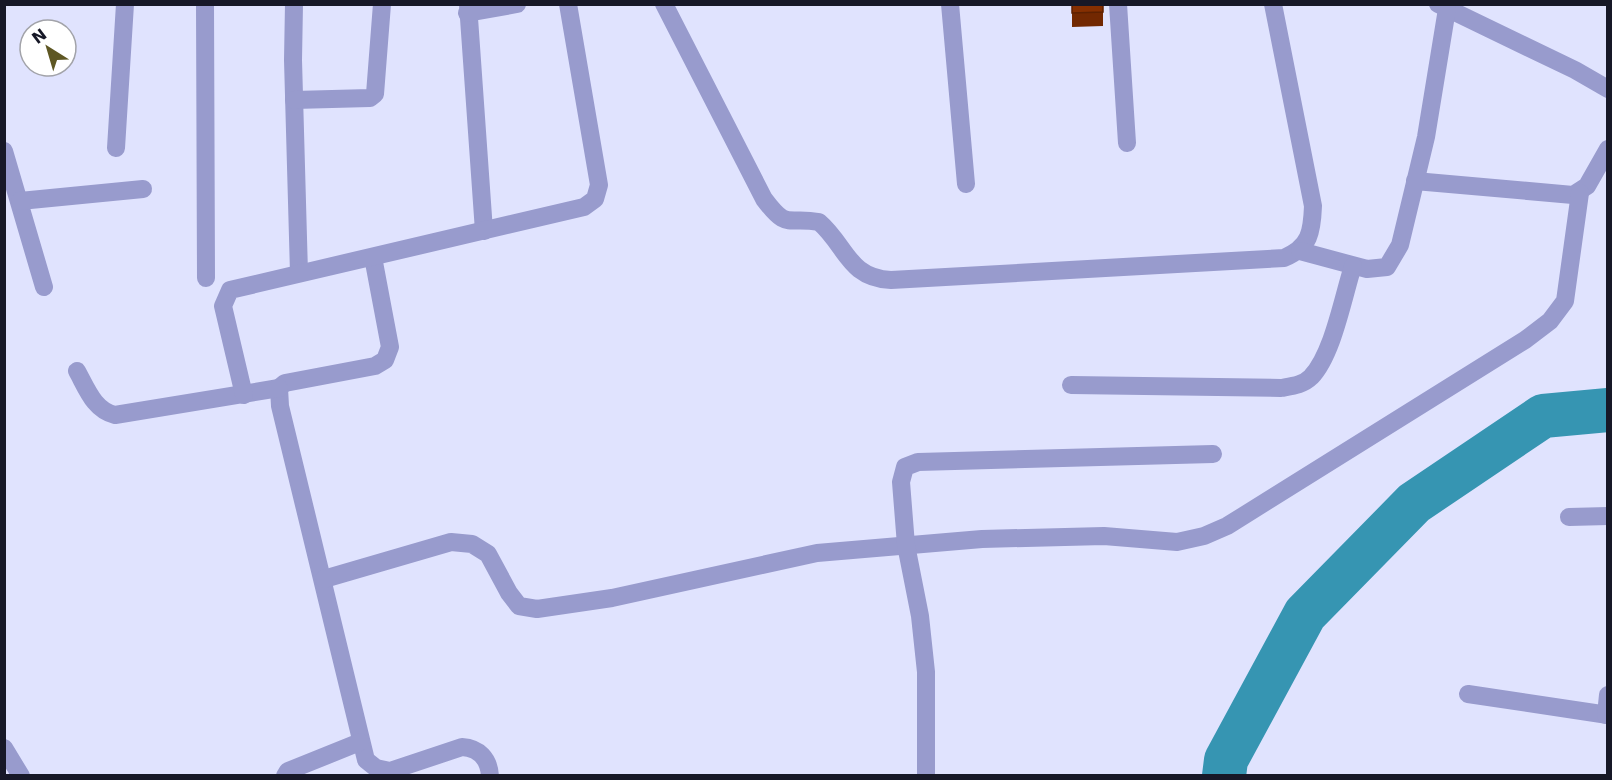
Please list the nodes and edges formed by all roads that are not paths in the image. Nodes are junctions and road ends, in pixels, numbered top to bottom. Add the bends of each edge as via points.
1 (125, 4) edge
2 (205, 4) edge
3 (294, 4) edge
4 (382, 4) edge
5 (517, 4) edge
6 (568, 4) edge
7 (664, 4) edge
8 (950, 4) edge
9 (1118, 4) edge
10 (1273, 4) edge
11 (1442, 7) edge
12 (467, 8) edge
13 (1471, 12) edge
14 (1608, 89) edge
15 (294, 100) junction
16 (1127, 143) dead end
17 (116, 148) dead end
18 (1608, 149) edge
19 (4, 151) edge
20 (1415, 181) junction
21 (966, 183) dead end
22 (143, 189) dead end
23 (1580, 193) junction
24 (20, 201) junction
25 (484, 231) junction
26 (1300, 251) junction
27 (373, 257) junction
28 (1353, 267) junction
29 (299, 273) junction
30 (206, 278) dead end
31 (44, 287) dead end
32 (77, 371) dead end
33 (1071, 385) dead end
34 (279, 388) junction
35 (244, 395) junction
36 (1213, 454) dead end
37 (1608, 516) edge
38 (1569, 517) dead end
39 (906, 545) junction
40 (324, 579) junction
41 (1468, 694) dead end
42 (1608, 695) edge
43 (1607, 715) edge
44 (360, 742) junction
45 (4, 748) edge
46 (283, 774) edge
47 (21, 776) edge
48 (490, 776) edge
49 (926, 776) edge

1 - 17 street
2 - 30 street
3 - 15 street
4 - 15 street via 375,94 370,98
5 - 12 street
6 - 25 street via 599,184 595,199 584,207
7 - 26 street via 764,199 778,218 788,222 819,222 846,257 865,274 879,280 1284,258
8 - 21 street
9 - 16 street
10 - 26 street via 1313,206 1312,223
11 - 13 street
11 - 20 street via 1426,136
12 - 25 street
13 - 14 street
15 - 29 street
18 - 23 street
19 - 24 street
20 - 23 street
20 - 28 street via 1393,261 1379,270
22 - 24 street
23 - 39 street via 1564,301 1550,321 1227,526 1177,542 1104,536
24 - 31 street
25 - 27 street
26 - 28 street
27 - 29 street
27 - 34 street via 390,347 385,360 375,366 292,381
28 - 33 street via 1324,356 1311,377 1297,386
29 - 35 street via 236,288 225,296 223,306
32 - 35 street via 93,401 103,412 115,415
34 - 35 street
34 - 40 street via 280,406
36 - 39 street via 908,464 901,482
37 - 38 street
39 - 40 street via 817,553 612,598 537,609 519,606 488,554 472,544 452,542
39 - 49 street via 926,672
40 - 44 street
41 - 43 street
42 - 43 street
44 - 46 street
44 - 48 street via 366,760 376,768 390,771 472,747 482,755
45 - 47 street

